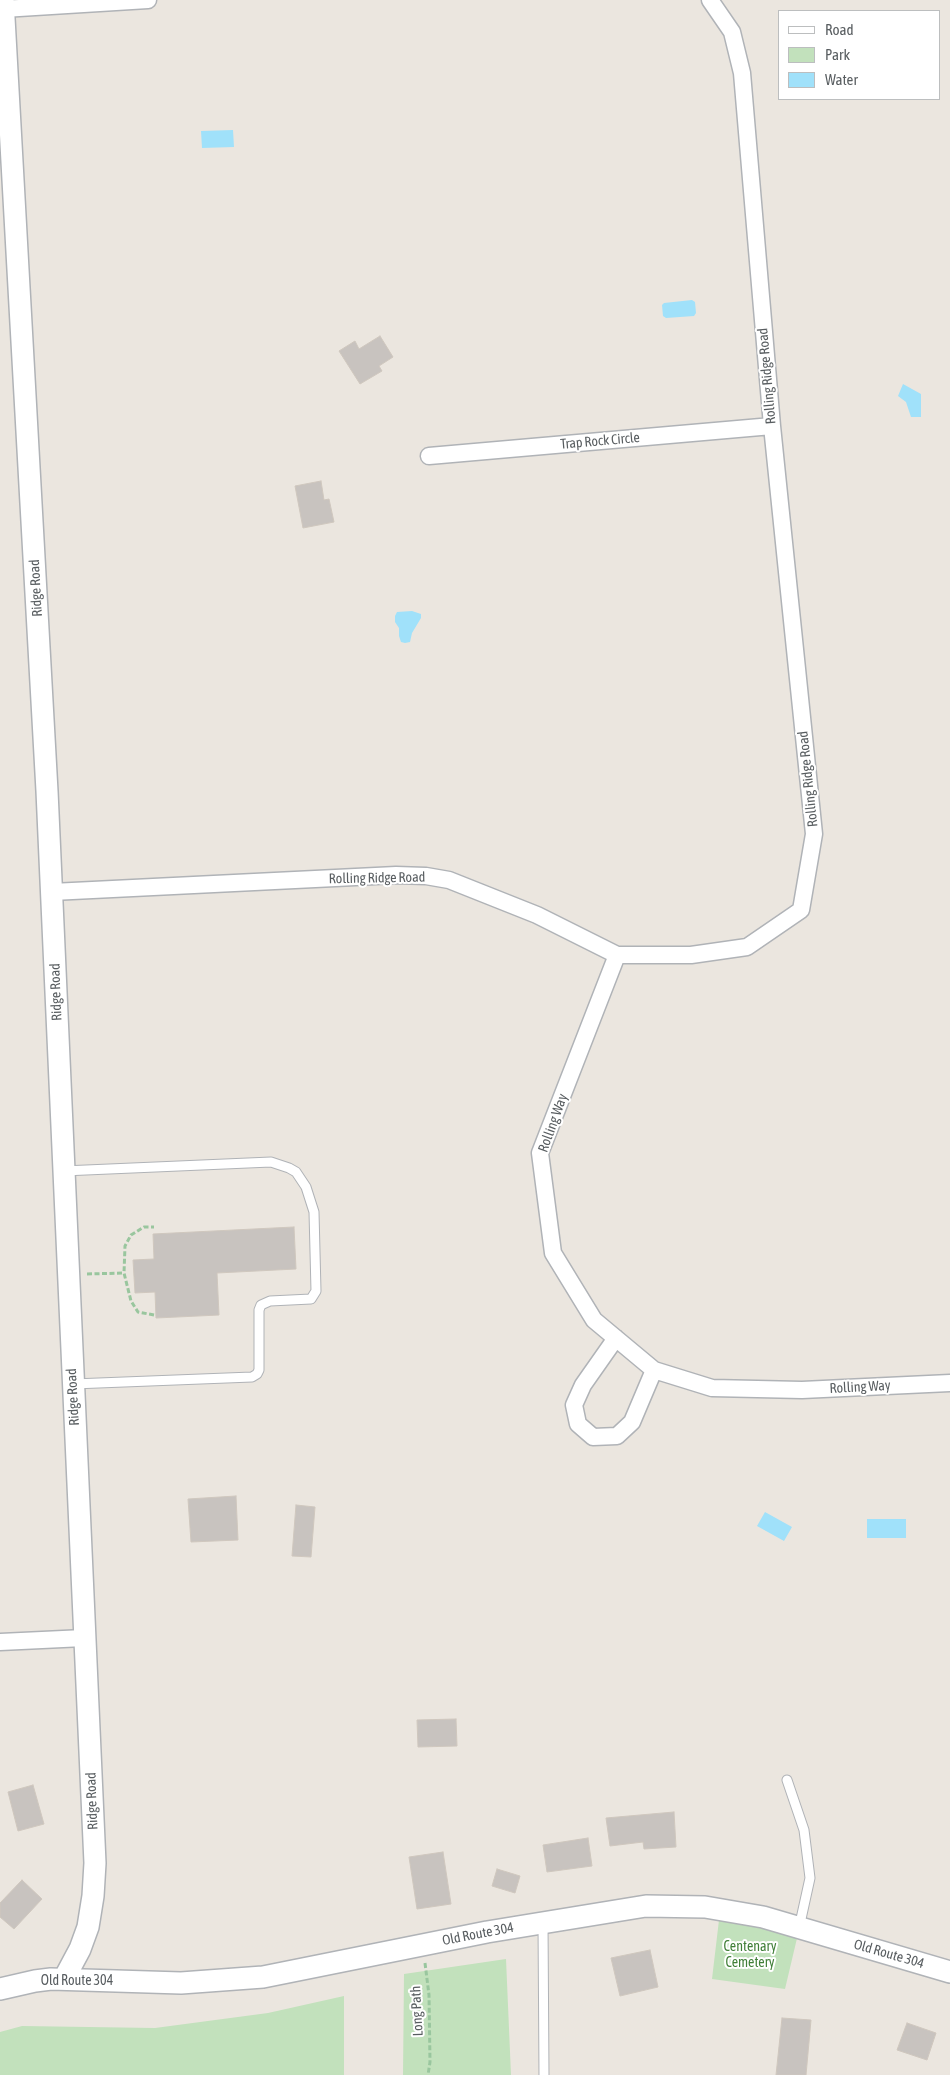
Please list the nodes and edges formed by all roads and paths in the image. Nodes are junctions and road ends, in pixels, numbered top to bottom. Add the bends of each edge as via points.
1 (148, 0) edge
2 (710, 0) edge
3 (3, 4) edge
4 (772, 426) junction
5 (429, 456) dead end
6 (52, 892) junction
7 (617, 955) junction
8 (63, 1172) junction
9 (154, 1227) dead end
10 (124, 1273) junction
11 (68, 1274) junction
12 (154, 1315) dead end
13 (616, 1338) junction
14 (654, 1370) junction
15 (950, 1383) edge
16 (73, 1384) junction
17 (84, 1638) junction
18 (0, 1642) edge
19 (787, 1780) dead end
20 (543, 1922) junction
21 (799, 1928) junction
22 (423, 1945) junction
23 (950, 1972) edge
24 (64, 1979) junction
25 (0, 1989) edge
26 (428, 2075) edge
27 (544, 2075) edge

1 - 3 street
2 - 4 street, Rolling Ridge Road via 732,32 742,73
3 - 6 street, Ridge Road
4 - 5 street, Trap Rock Circle
4 - 7 street, Rolling Ridge Road via 814,834 801,910 747,947 691,955
6 - 7 street, Rolling Ridge Road via 426,876 450,880 537,915
6 - 8 street, Ridge Road
7 - 13 street, Rolling Way via 540,1153 553,1253 594,1320
8 - 11 street, Ridge Road
8 - 16 lane via 271,1162 296,1172 306,1187 314,1212 316,1291 311,1299 270,1300 261,1305 259,1370 252,1377
9 - 10 path via 131,1235 125,1246
10 - 11 path
10 - 12 path via 127,1290 138,1312
11 - 16 street, Ridge Road
13 - 14 street, Rolling Way
13 - 14 street via 574,1405 578,1424 593,1437 617,1436 632,1422
14 - 15 street, Rolling Way via 712,1388 802,1390
16 - 17 street, Ridge Road
17 - 18 street
17 - 24 street, Ridge Road via 94,1885 86,1933
19 - 21 lane via 804,1830 810,1878
20 - 21 street, Old Route 304 via 646,1906 705,1907 763,1917
20 - 22 street, Old Route 304
20 - 27 lane
21 - 23 street, Old Route 304
22 - 24 street, Old Route 304 via 287,1973 233,1980 163,1983
22 - 26 path, Long Path via 429,1995
24 - 25 street, Old Route 304 via 35,1981

